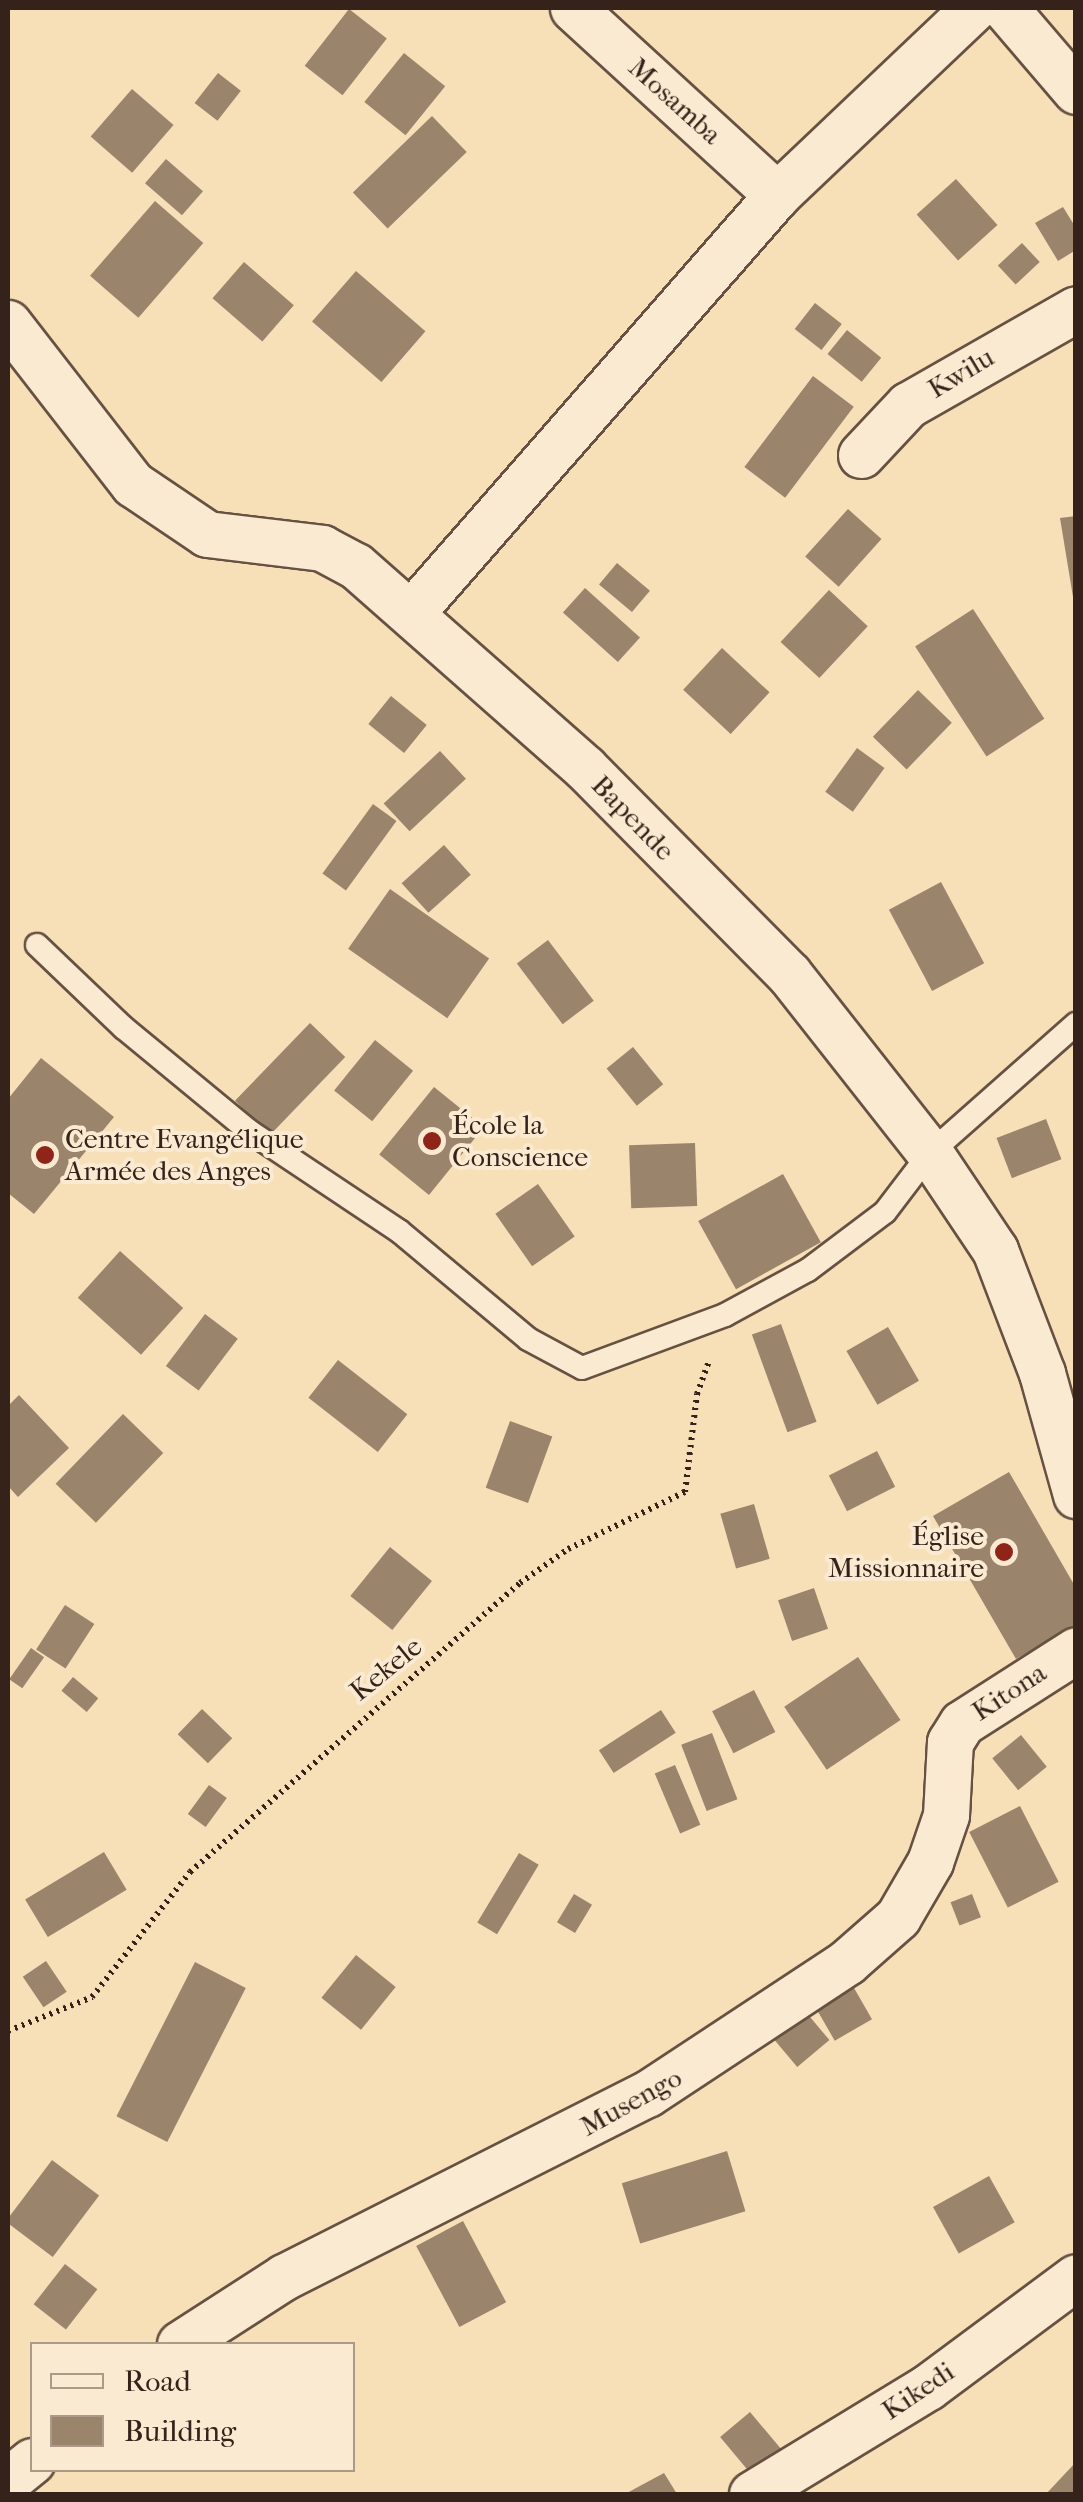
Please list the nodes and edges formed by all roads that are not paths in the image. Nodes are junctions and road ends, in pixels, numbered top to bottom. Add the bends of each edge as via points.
1 (572, 8) edge
2 (974, 8) edge
3 (1005, 8) edge
4 (1076, 91) edge
5 (777, 195) junction
6 (1076, 309) edge
7 (8, 323) edge
8 (861, 455) dead end
9 (411, 613) junction
10 (37, 945) dead end
11 (1076, 1024) edge
12 (930, 1153) junction
13 (1076, 1495) edge
14 (1076, 1650) edge
15 (950, 1742) joint
16 (1076, 2276) edge
17 (183, 2342) edge
18 (752, 2494) edge

1 - 5 street, Mosamba
2 - 5 street
3 - 4 street
5 - 9 street
6 - 8 street, Kwilu via 908,405
7 - 9 street, Bapende via 132,484 166,511 207,534 322,548 356,566
9 - 12 street, Bapende via 585,768 790,974
10 - 12 lane via 124,1028 249,1131 399,1231 528,1339 582,1368 725,1315 808,1270 885,1212
11 - 12 lane
12 - 13 street, Bapende via 995,1250 1042,1373
14 - 15 street, Kitona via 962,1723
15 - 17 street, Musengo via 946,1815 930,1862 898,1918 847,1962 647,2094 284,2277
16 - 18 street, Kikedi via 928,2387

